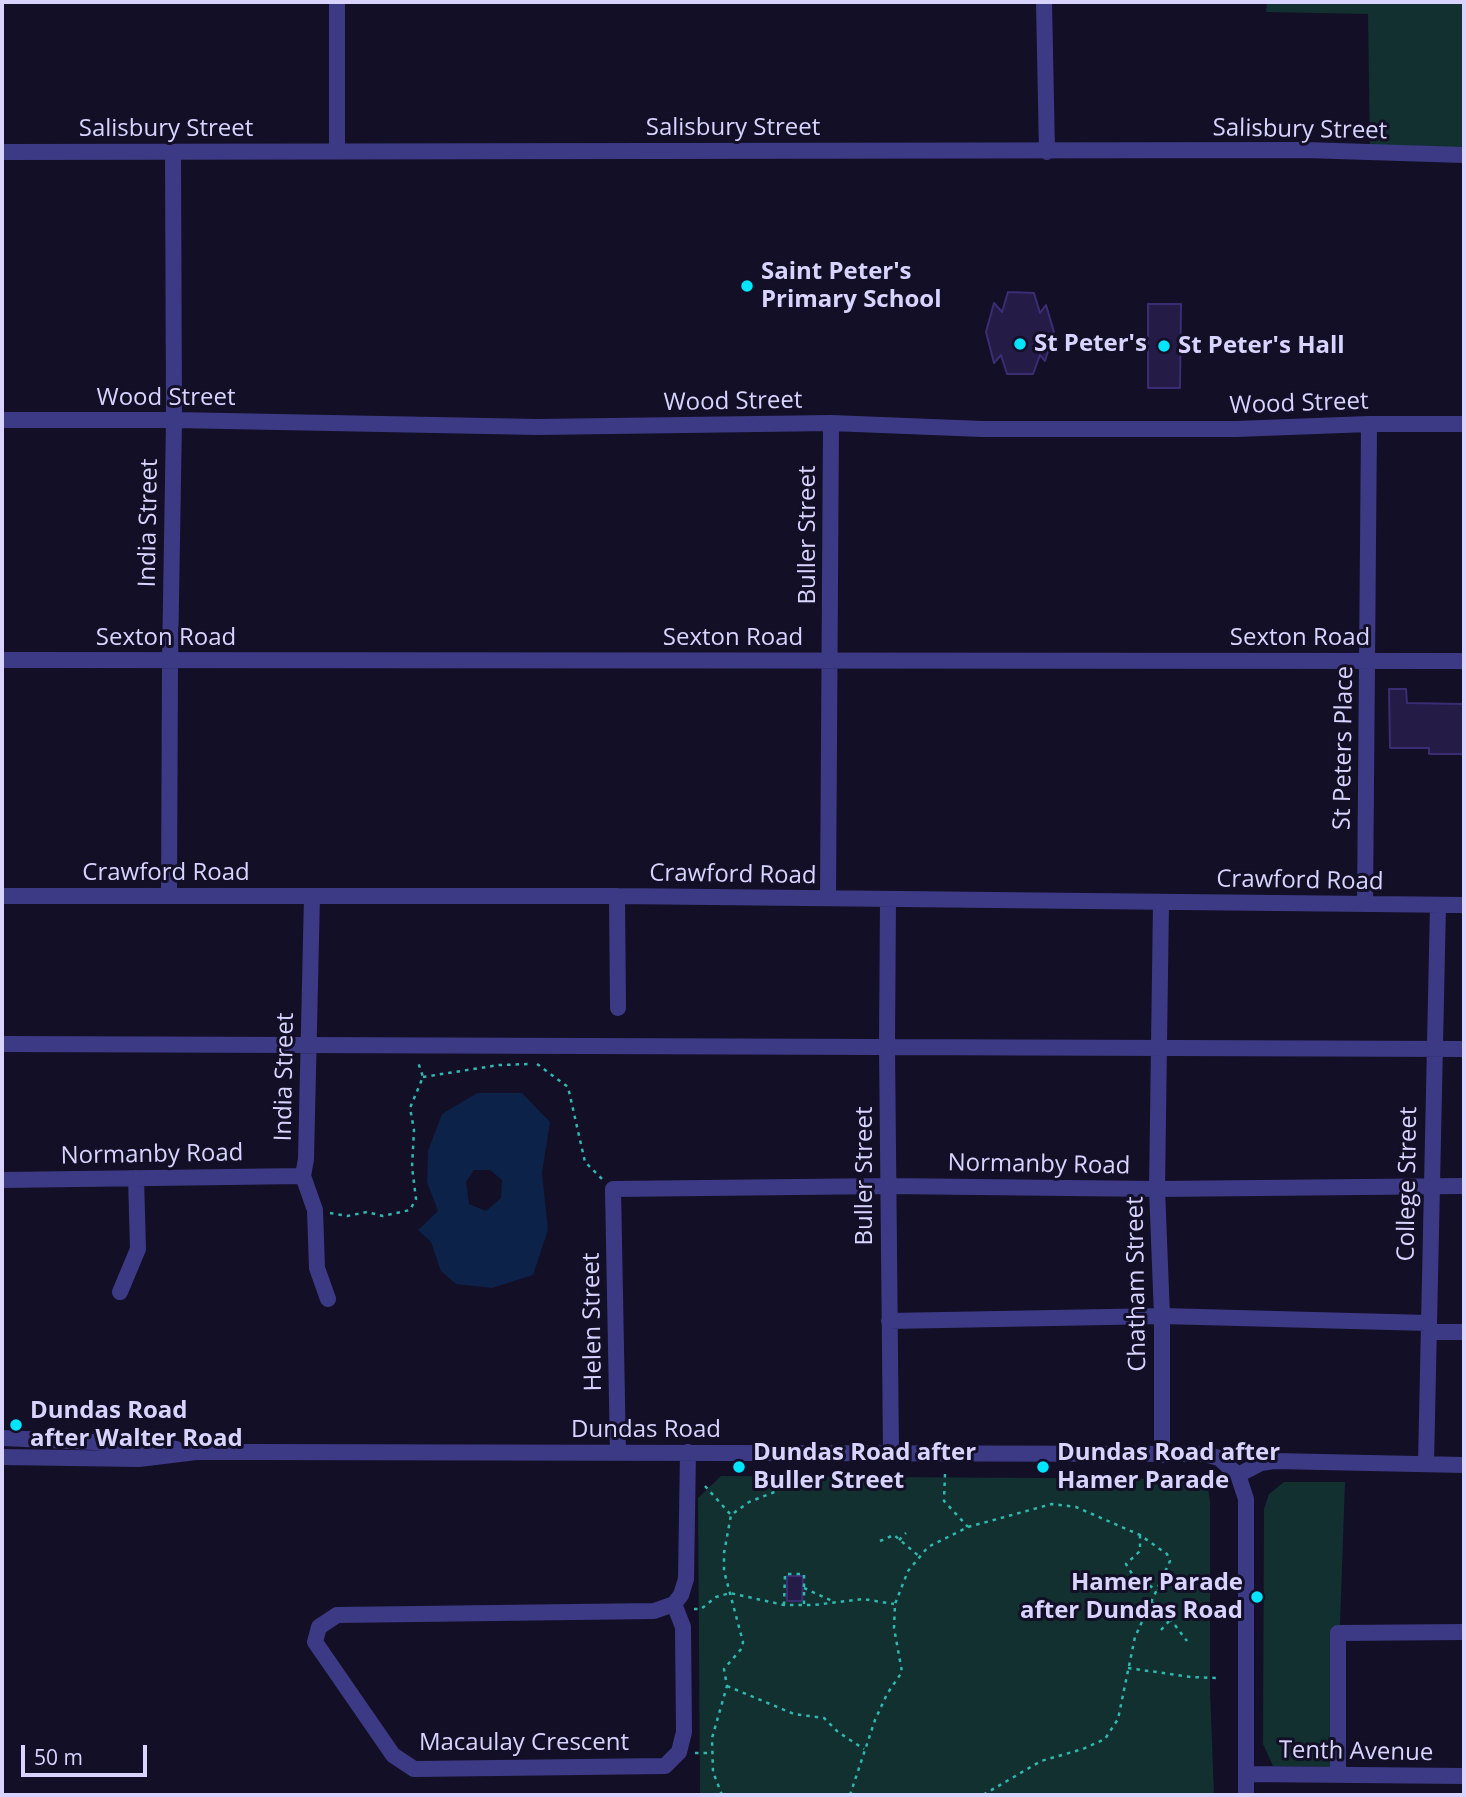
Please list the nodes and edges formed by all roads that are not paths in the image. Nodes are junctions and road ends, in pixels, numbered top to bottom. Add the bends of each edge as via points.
1 (337, 2) edge
2 (1044, 2) edge
3 (337, 150) junction
4 (2, 152) edge
5 (173, 152) junction
6 (1047, 152) junction
7 (1464, 155) edge
8 (2, 420) edge
9 (174, 420) junction
10 (831, 423) junction
11 (1369, 424) junction
12 (1464, 424) edge
13 (2, 660) edge
14 (170, 660) junction
15 (831, 660) junction
16 (1368, 661) junction
17 (1464, 661) edge
18 (2, 896) edge
19 (169, 896) junction
20 (312, 896) junction
21 (617, 896) junction
22 (828, 898) junction
23 (888, 899) junction
24 (1161, 902) junction
25 (1365, 904) junction
26 (1438, 905) junction
27 (1464, 905) edge
28 (618, 1008) dead end
29 (2, 1044) edge
30 (309, 1044) junction
31 (887, 1046) junction
32 (1160, 1047) junction
33 (1434, 1049) junction
34 (1464, 1049) edge
35 (303, 1176) junction
36 (136, 1178) junction
37 (2, 1180) edge
38 (888, 1186) junction
39 (1431, 1186) junction
40 (1464, 1186) edge
41 (613, 1189) joint
42 (1157, 1189) junction
43 (120, 1292) dead end
44 (328, 1299) dead end
45 (1162, 1316) junction
46 (889, 1321) junction
47 (1428, 1327) junction
48 (1464, 1332) edge
49 (2, 1438) edge
50 (196, 1452) junction
51 (688, 1452) junction
52 (618, 1453) junction
53 (891, 1453) junction
54 (1162, 1455) junction
55 (2, 1457) edge
56 (1426, 1464) junction
57 (1464, 1465) edge
58 (1238, 1475) junction
59 (674, 1604) junction
60 (1464, 1632) edge
61 (1247, 1774) junction
62 (1338, 1775) junction
63 (1464, 1776) edge
64 (1246, 1795) edge

1 - 3 street
2 - 6 street
3 - 5 street, Salisbury Street
3 - 6 street, Salisbury Street
4 - 5 street, Salisbury Street
5 - 9 street, India Street
6 - 7 street, Salisbury Street via 1306,150
8 - 9 street, Wood Street
9 - 10 street, Wood Street via 538,427
9 - 14 street, India Street
10 - 11 street, Wood Street via 982,429
10 - 15 street, Buller Street
11 - 12 street, Wood Street
11 - 16 street, St Peters Place
13 - 14 street, Sexton Road
14 - 15 street, Sexton Road
14 - 19 street, India Street
15 - 16 street, Sexton Road
15 - 22 street, Buller Street
16 - 17 street, Sexton Road
16 - 25 street, St Peters Place
18 - 19 street, Crawford Road
19 - 20 street, Crawford Road
20 - 21 street, Crawford Road
20 - 30 street, India Street
21 - 22 street, Crawford Road
21 - 28 street
22 - 23 street, Crawford Road
23 - 24 street, Crawford Road
23 - 31 street, Buller Street
24 - 25 street, Crawford Road
24 - 32 street, Chatham Street
25 - 26 street, Crawford Road
26 - 27 street, Crawford Road
26 - 33 street, College Street
29 - 30 street
30 - 31 street
30 - 35 street, India Street
31 - 32 street
31 - 38 street, Buller Street
32 - 33 street
32 - 42 street, Chatham Street
33 - 34 street
33 - 39 street, College Street
35 - 36 street, Normanby Road
35 - 44 street via 315,1210 317,1268
36 - 37 street, Normanby Road
36 - 43 street via 138,1249
38 - 41 street, Normanby Road
38 - 42 street, Normanby Road
38 - 46 street, Buller Street
39 - 40 street, Normanby Road
39 - 42 street, Normanby Road
39 - 47 street, College Street
41 - 52 street, Helen Street
42 - 45 street, Chatham Street
45 - 46 street
45 - 47 street
45 - 54 street, Chatham Street
46 - 53 street, Buller Street
47 - 48 street
47 - 56 street, College Street
49 - 50 street, Dundas Road via 141,1444
50 - 52 street, Dundas Road
50 - 55 street, Dundas Road via 139,1459
51 - 52 street, Dundas Road
51 - 53 street, Dundas Road
51 - 59 street via 686,1579
53 - 54 street, Dundas Road
54 - 58 street, Dundas Road via 1205,1454 1219,1458
56 - 57 street
56 - 58 street via 1274,1461
58 - 61 street via 1246,1499
59 - 59 street, Macaulay Crescent via 683,1627 684,1732 678,1752 665,1766 414,1769 393,1755 315,1642 319,1627 337,1615 654,1611
60 - 62 street via 1338,1633
61 - 62 street, Tenth Avenue
61 - 64 street
62 - 63 street, Tenth Avenue

